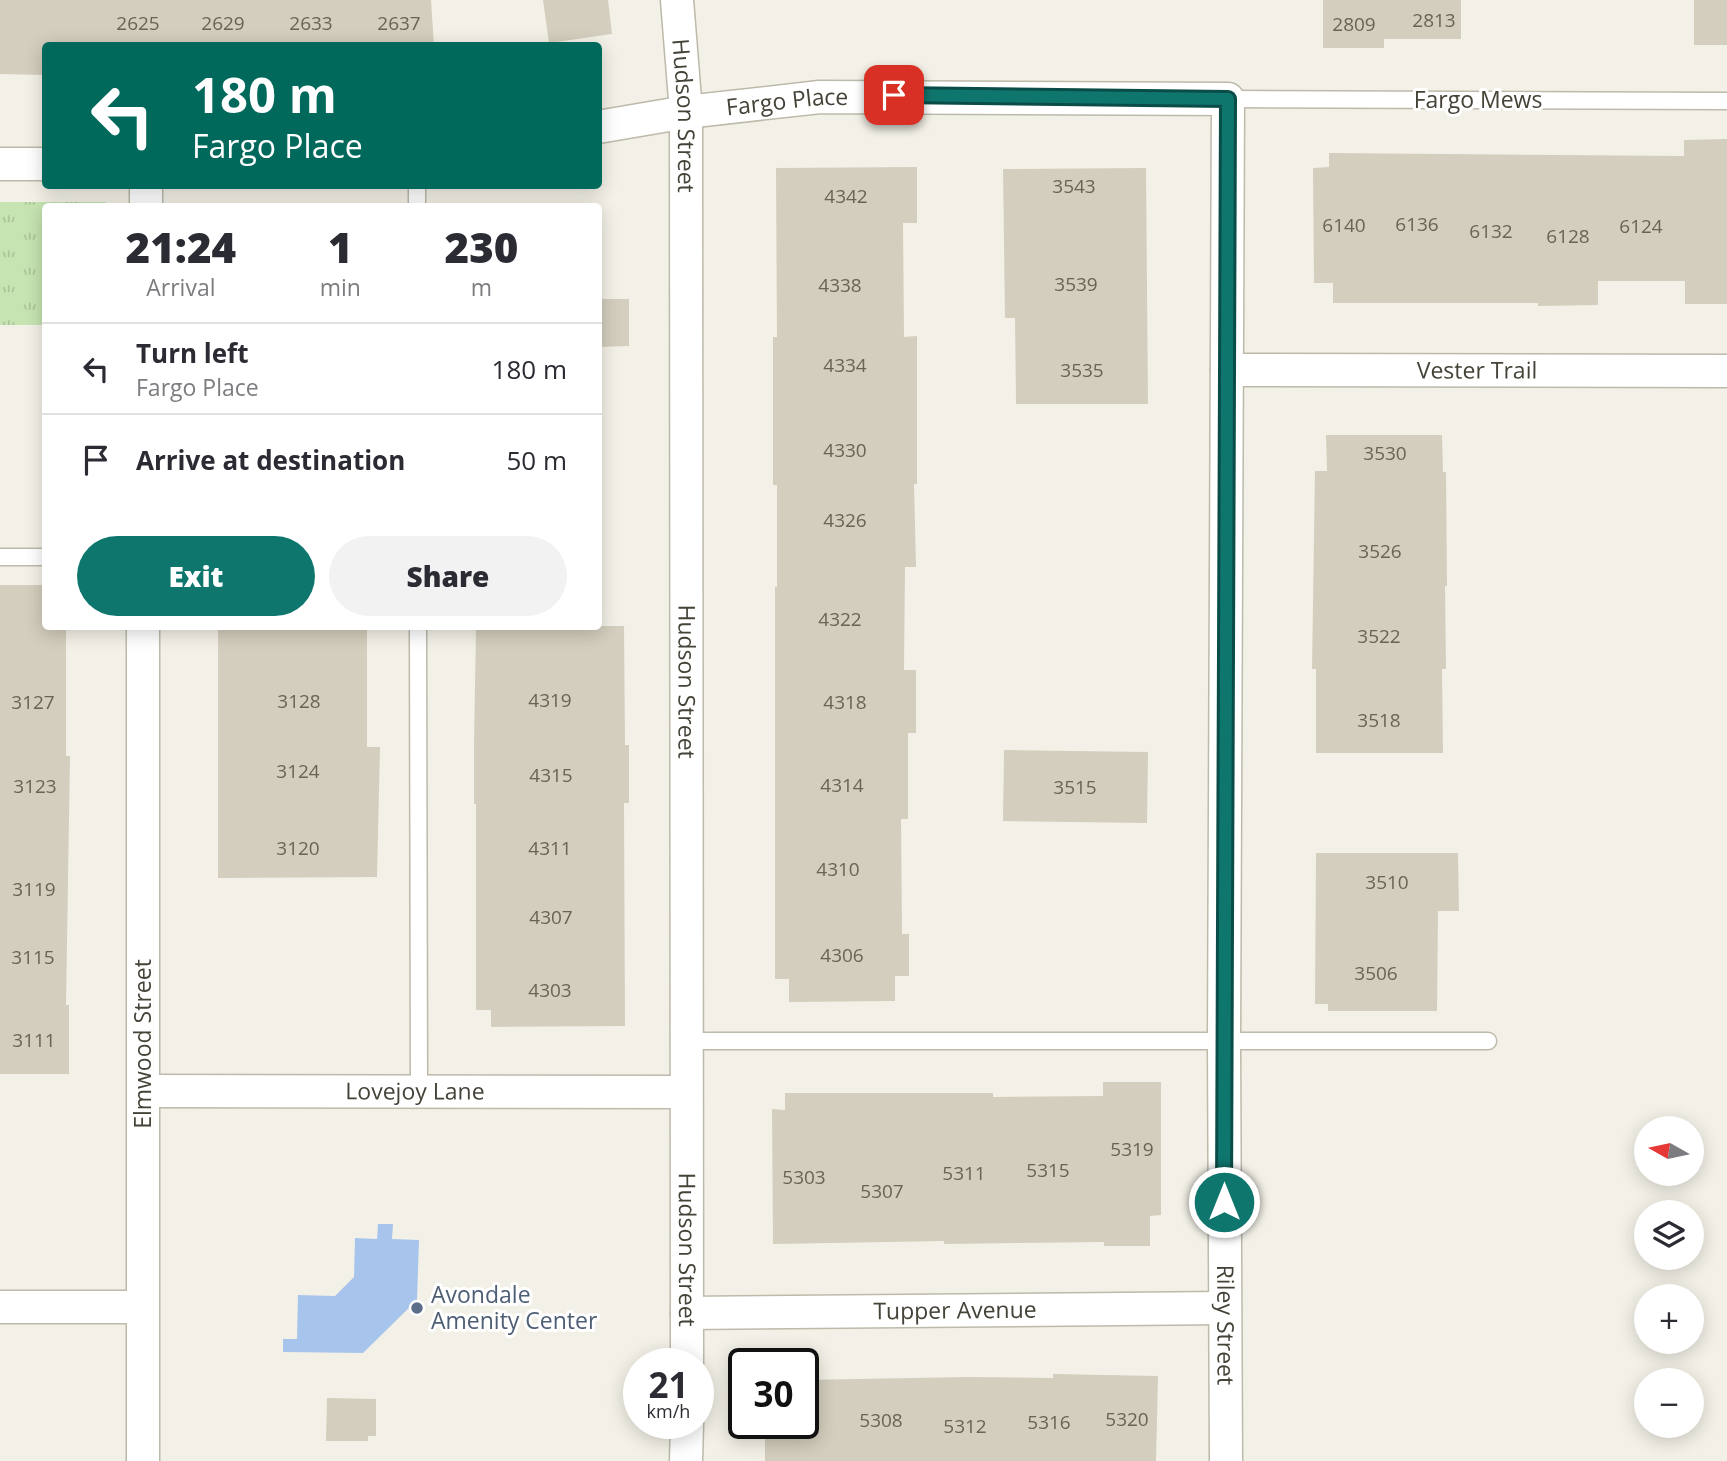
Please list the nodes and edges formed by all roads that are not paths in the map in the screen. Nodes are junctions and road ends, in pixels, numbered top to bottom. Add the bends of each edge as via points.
1 (677, 0) edge
2 (1228, 99) junction
3 (1727, 101) edge
4 (686, 112) junction
5 (602, 126) edge
6 (0, 164) edge
7 (42, 164) edge
8 (1227, 370) junction
9 (1727, 370) edge
10 (0, 557) edge
11 (42, 557) edge
12 (143, 630) edge
13 (418, 630) edge
14 (687, 1041) junction
15 (1488, 1041) dead end
16 (1224, 1042) junction
17 (144, 1090) junction
18 (419, 1091) junction
19 (686, 1092) junction
20 (0, 1307) edge
21 (142, 1307) junction
22 (1224, 1308) junction
23 (687, 1313) junction
24 (687, 1348) edge
25 (687, 1439) edge
26 (143, 1461) edge
27 (687, 1461) edge
28 (1226, 1461) edge

1 - 4 street, Hudson Street
2 - 3 lane, Fargo Mews
2 - 4 street, Fargo Place via 820,96
2 - 8 street, Riley Street
4 - 5 street, Fargo Place
4 - 14 street, Hudson Street
6 - 7 street
8 - 9 street, Vester Trail
8 - 16 street, Riley Street
10 - 11 lane
12 - 17 street, Elmwood Street
13 - 18 lane
14 - 16 lane
14 - 19 street, Hudson Street
15 - 16 lane
16 - 22 street, Riley Street
17 - 18 street, Lovejoy Lane
17 - 21 street, Elmwood Street
18 - 19 street, Lovejoy Lane
19 - 23 street, Hudson Street
20 - 21 street
21 - 26 street, Elmwood Street
22 - 23 street, Tupper Avenue
22 - 28 street, Riley Street
23 - 24 street, Hudson Street
25 - 27 street

